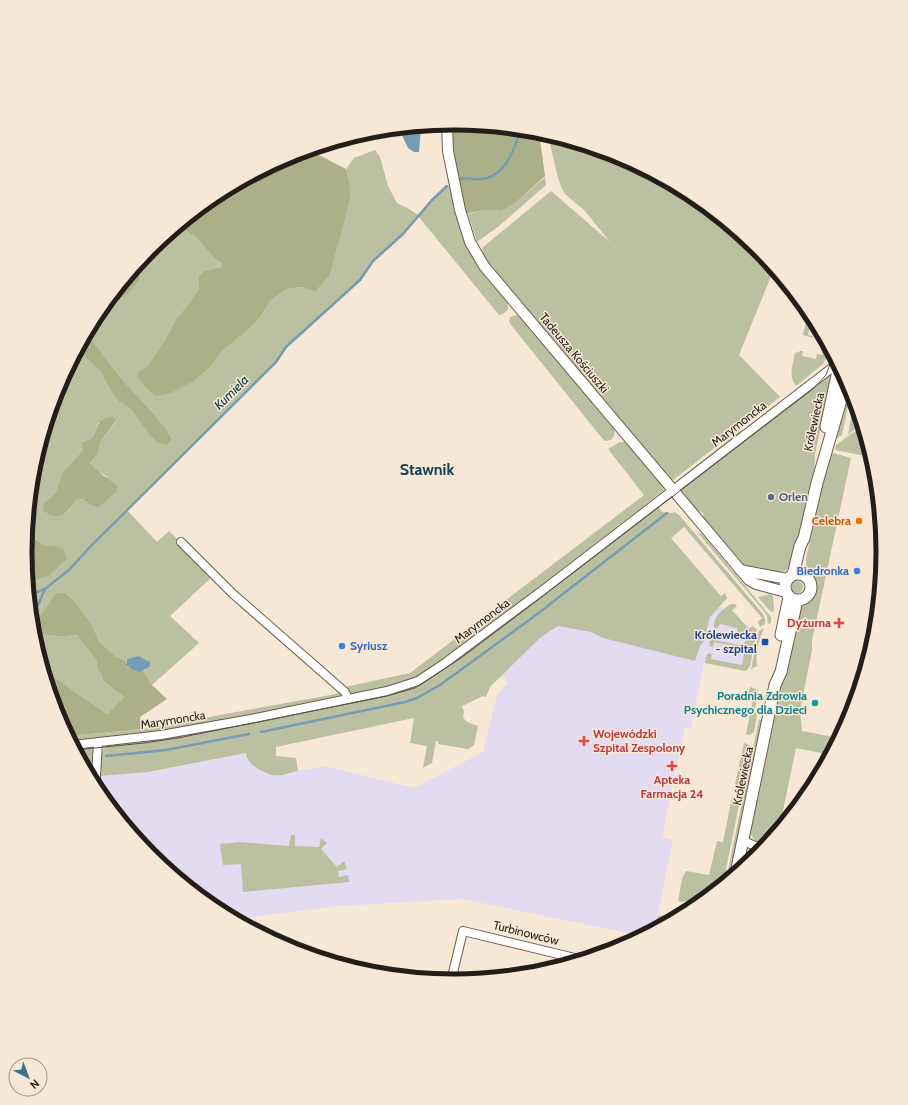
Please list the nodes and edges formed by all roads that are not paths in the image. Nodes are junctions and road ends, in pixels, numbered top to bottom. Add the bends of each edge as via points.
1 (447, 130) edge
2 (833, 369) edge
3 (836, 375) edge
4 (843, 389) edge
5 (817, 483) junction
6 (673, 490) junction
7 (181, 542) dead end
8 (740, 570) junction
9 (794, 577) junction
10 (791, 596) junction
11 (348, 699) junction
12 (98, 742) junction
13 (79, 744) edge
14 (96, 775) edge
15 (743, 841) junction
16 (756, 846) edge
17 (738, 864) edge
18 (572, 957) edge
19 (453, 974) edge

1 - 6 street, Tadeusza Kościuszki via 451,170 467,233 484,266
2 - 6 street, Marymoncka
3 - 5 main road, Królewiecka
4 - 5 main road, Królewiecka
5 - 9 main road, Królewiecka via 804,538 806,547
6 - 8 street, Tadeusza Kościuszki
6 - 11 street, Marymoncka via 429,675 401,688
7 - 11 street via 232,593 345,692
8 - 9 street
8 - 10 street, Tadeusza Kościuszki via 756,584
9 - 10 main road via 785,586
9 - 10 main road via 809,582 810,592 806,597
10 - 15 main road, Królewiecka
11 - 12 street, Marymoncka via 186,731
12 - 13 street, Marymoncka
12 - 14 street
15 - 16 street
15 - 17 main road, Królewiecka
18 - 19 street, Turbinowców via 463,931

